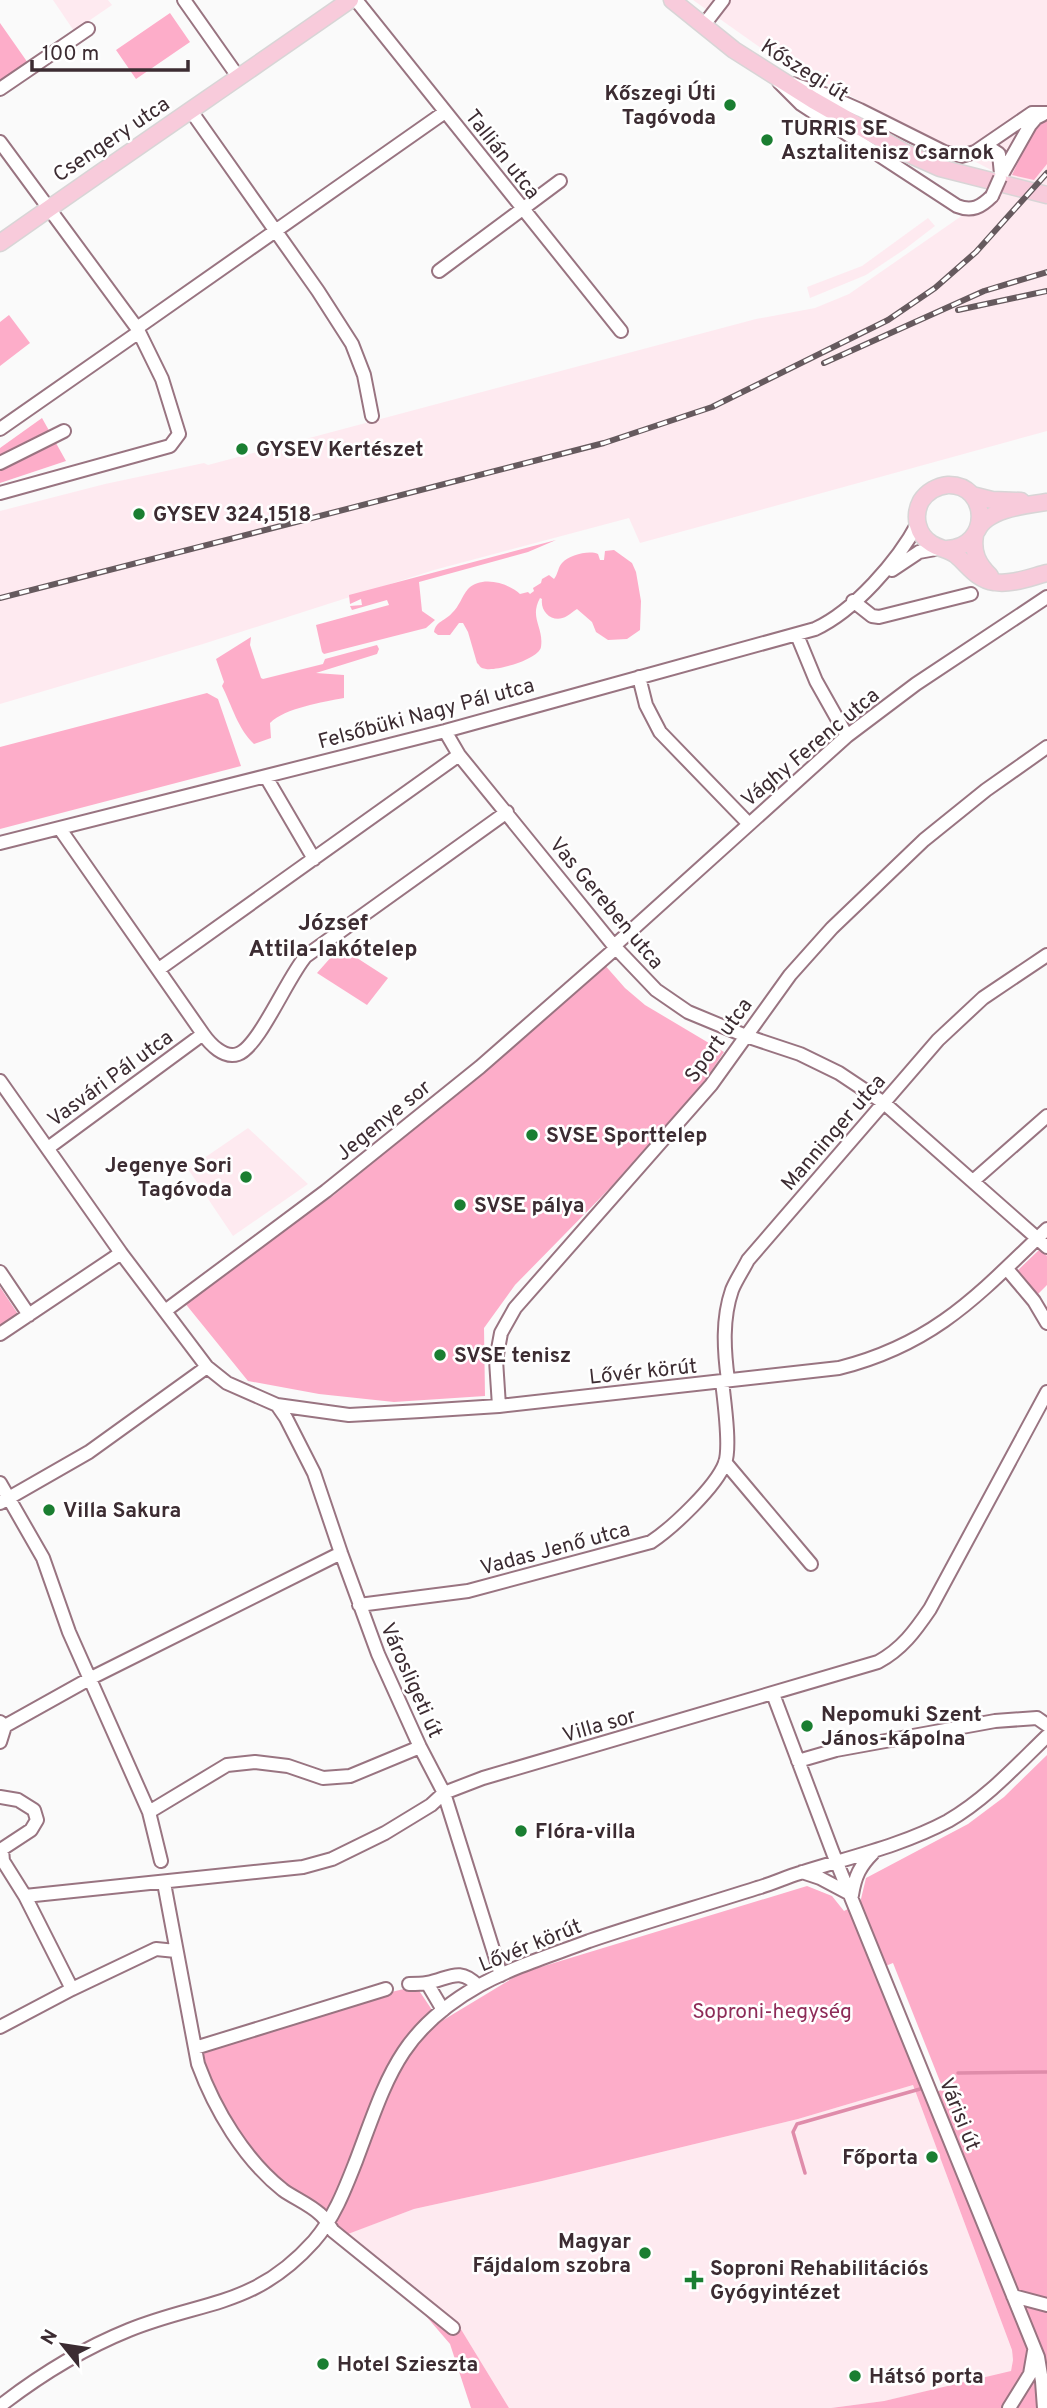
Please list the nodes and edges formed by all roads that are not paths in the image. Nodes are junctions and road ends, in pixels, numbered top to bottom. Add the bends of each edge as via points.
1 (184, 0) edge
2 (350, 0) edge
3 (356, 0) edge
4 (672, 0) edge
5 (723, 0) edge
6 (703, 26) junction
7 (88, 29) dead end
8 (772, 74) junction
9 (239, 78) junction
10 (0, 89) edge
11 (191, 111) junction
12 (445, 112) junction
13 (1046, 113) edge
14 (0, 142) edge
15 (984, 147) junction
16 (1000, 178) junction
17 (560, 181) dead end
18 (1047, 195) edge
19 (49, 207) junction
20 (523, 211) junction
21 (276, 230) junction
22 (0, 243) edge
23 (439, 271) dead end
24 (138, 330) junction
25 (621, 331) dead end
26 (372, 416) dead end
27 (0, 429) edge
28 (64, 431) dead end
29 (0, 464) edge
30 (0, 493) edge
31 (972, 495) junction
32 (1044, 502) edge
33 (918, 523) junction
34 (976, 533) junction
35 (944, 548) junction
36 (1047, 573) edge
37 (877, 580) junction
38 (997, 583) junction
39 (971, 594) dead end
40 (1047, 597) edge
41 (853, 601) junction
42 (797, 635) junction
43 (639, 677) junction
44 (445, 731) junction
45 (847, 736) junction
46 (1047, 747) edge
47 (459, 755) junction
48 (266, 777) junction
49 (507, 812) junction
50 (749, 824) junction
51 (60, 829) junction
52 (0, 843) edge
53 (314, 859) junction
54 (615, 947) junction
55 (1047, 955) edge
56 (159, 969) junction
57 (203, 1034) junction
58 (746, 1036) junction
59 (0, 1081) edge
60 (11, 1097) junction
61 (884, 1103) junction
62 (0, 1105) edge
63 (1047, 1116) edge
64 (48, 1149) junction
65 (973, 1181) junction
66 (1047, 1229) edge
67 (1042, 1243) edge
68 (121, 1253) junction
69 (1007, 1269) junction
70 (0, 1272) edge
71 (165, 1311) junction
72 (29, 1315) junction
73 (1047, 1324) edge
74 (0, 1334) edge
75 (207, 1367) junction
76 (725, 1381) junction
77 (1047, 1392) edge
78 (277, 1405) junction
79 (499, 1406) junction
80 (726, 1462) junction
81 (0, 1483) edge
82 (5, 1501) edge
83 (341, 1553) junction
84 (811, 1564) dead end
85 (359, 1605) junction
86 (91, 1678) junction
87 (773, 1694) junction
88 (2, 1724) edge
89 (1047, 1726) edge
90 (1047, 1736) edge
91 (0, 1742) edge
92 (420, 1747) junction
93 (798, 1761) junction
94 (444, 1793) junction
95 (0, 1797) edge
96 (149, 1812) junction
97 (874, 1852) junction
98 (161, 1861) dead end
99 (838, 1863) junction
100 (801, 1872) junction
101 (164, 1883) junction
102 (852, 1895) junction
103 (25, 1896) junction
104 (176, 1951) junction
105 (500, 1975) junction
106 (426, 1983) junction
107 (410, 1984) dead end
108 (478, 1986) junction
109 (72, 1989) junction
110 (386, 1989) dead end
111 (443, 2010) junction
112 (0, 2027) edge
113 (195, 2048) junction
114 (330, 2227) junction
115 (1013, 2296) junction
116 (1047, 2305) edge
117 (453, 2328) dead end
118 (1034, 2347) junction
119 (0, 2406) edge
120 (1009, 2408) edge
121 (1044, 2408) edge

1 - 9 street
2 - 9 main road, Csengery utca
3 - 12 street, Tallián utca
4 - 6 main road, Kőszegi út
5 - 6 street
6 - 8 main road, Kőszegi út
7 - 10 street
8 - 15 street via 860,110 944,152 961,156
8 - 16 street, bridge via 801,104 957,206 972,209 984,204
8 - 18 main road, Kőszegi út via 854,124 940,168
9 - 11 main road, Csengery utca
11 - 19 main road, Csengery utca
11 - 21 street
12 - 20 street, Tallián utca
12 - 21 street
13 - 15 street via 1032,113
13 - 16 street via 1030,125
14 - 19 street
15 - 16 street via 999,154
17 - 20 street
19 - 22 main road, Csengery utca
19 - 24 street
20 - 23 street
20 - 25 street, Tallián utca
21 - 24 street
21 - 26 street via 352,344 364,374
24 - 27 street
24 - 30 street via 162,379 179,434 170,446
28 - 29 street
31 - 32 main road
31 - 33 main road via 957,486 934,489 922,501
31 - 34 main road via 979,509
32 - 34 main road via 994,515 980,524
33 - 35 main road via 925,539
33 - 37 street via 903,550
34 - 35 main road via 963,545
34 - 38 main road via 973,546 978,562
35 - 37 street via 919,552
35 - 38 main road via 985,580
36 - 38 main road
37 - 41 street, Felsőbüki Nagy Pál utca
39 - 41 street via 878,617
40 - 45 street, Vághy Ferenc utca
41 - 42 street, Felsőbüki Nagy Pál utca via 833,620
42 - 43 street, Felsőbüki Nagy Pál utca
42 - 45 street
43 - 44 street, Felsőbüki Nagy Pál utca
43 - 50 street via 660,732
44 - 47 street, Vas Gereben utca
44 - 48 street, Felsőbüki Nagy Pál utca
45 - 50 street, Vághy Ferenc utca
46 - 58 street, Sport utca via 952,816 877,884 790,975
47 - 49 street, Vas Gereben utca
47 - 53 street
48 - 51 street, Felsőbüki Nagy Pál utca
48 - 53 street
49 - 54 street, Vas Gereben utca
49 - 57 street, Vasvári Pál utca via 306,956 255,1041 241,1053 219,1050
50 - 54 street, Vághy Ferenc utca
51 - 52 street, Felsőbüki Nagy Pál utca
51 - 56 street
53 - 56 street
54 - 58 street, Vas Gereben utca via 668,1000
54 - 71 street, Jegenye sor via 480,1067 295,1215
55 - 61 street, Manninger utca via 983,998
56 - 57 street
57 - 64 street, Vasvári Pál utca
58 - 61 street, Vas Gereben utca via 800,1054
58 - 79 street, Sport utca via 704,1094 515,1308 501,1333 496,1360
59 - 60 street, Lővér körút
60 - 62 street
60 - 64 street, Lővér körút
61 - 65 street, Vas Gereben utca
61 - 76 street, Manninger utca via 748,1260 732,1290 726,1319
63 - 65 street
64 - 68 street, Lővér körút
65 - 67 street, Vas Gereben utca
66 - 67 street, Lővér körút
67 - 69 street, Lővér körút
68 - 71 street, Lővér körút
68 - 72 street
69 - 73 street
69 - 76 street, Lővér körút via 931,1331 883,1354 839,1368
70 - 72 street
71 - 75 street, Lővér körút
72 - 74 street
75 - 78 street, Lővér körút via 227,1383
75 - 82 street via 89,1452
76 - 79 street, Lővér körút
76 - 80 street
77 - 87 street, Villa sor via 941,1590 906,1642 878,1662
78 - 79 street, Lővér körút via 349,1415
78 - 83 street, Városligeti út via 314,1473
80 - 84 street
80 - 85 street, Vadas Jenő utca via 713,1484 651,1542 468,1591
81 - 82 street
82 - 86 street via 43,1558
83 - 85 street, Városligeti út
83 - 86 street
85 - 92 street, Városligeti út
86 - 88 street
86 - 96 street
87 - 93 street, Várisi út
87 - 94 street, Villa sor
88 - 91 street
89 - 93 street via 1037,1718 995,1721
90 - 97 street, Lővér körút via 994,1788 951,1819
92 - 94 street, Városligeti út
92 - 96 street via 351,1776 323,1778 288,1766 255,1762 227,1765
93 - 99 street, Várisi út
94 - 101 street, Villa sor via 385,1833 332,1859 303,1867
94 - 105 street, Városligeti út
95 - 103 street via 27,1805 37,1820 31,1830 2,1849 3,1861
96 - 98 street
97 - 99 street, Lővér körút
97 - 102 street via 855,1877
99 - 100 street, Lővér körút
99 - 102 street, Várisi út
100 - 102 street
100 - 105 street, Lővér körút via 637,1924
101 - 103 street, Villa sor
101 - 104 street
102 - 115 street, Várisi út
103 - 109 street
104 - 109 street via 156,1949
104 - 113 street
105 - 108 street, Lővér körút
106 - 107 street
106 - 108 street via 460,1975
106 - 111 street
108 - 111 street, Lővér körút
109 - 112 street
110 - 113 street
111 - 114 street, Lővér körút via 406,2046 390,2072
113 - 114 street via 209,2090 247,2153 283,2190 320,2214
114 - 117 street
114 - 119 street, Lővér körút via 259,2287 99,2343
115 - 116 street
115 - 118 street, Várisi út
118 - 120 street via 1030,2374
118 - 121 street, Várisi út

